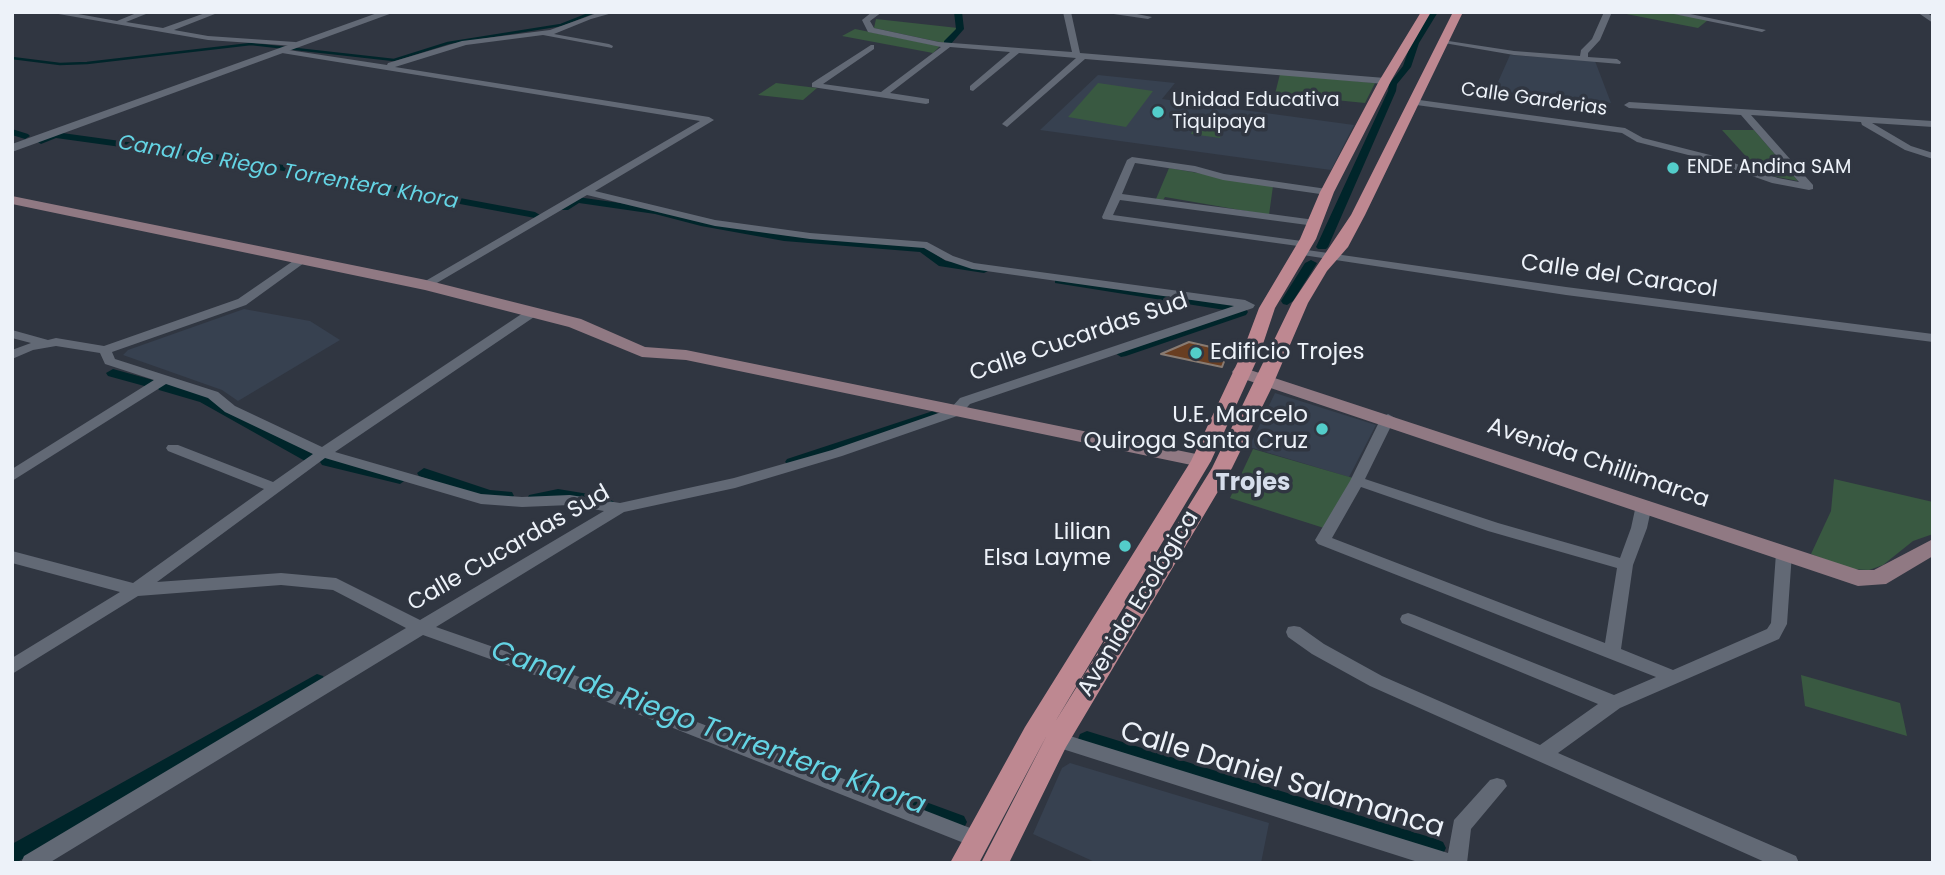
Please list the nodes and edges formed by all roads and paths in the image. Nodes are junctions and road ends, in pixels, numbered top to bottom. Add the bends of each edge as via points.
1 (52, 12) edge
2 (147, 12) edge
3 (216, 12) edge
4 (390, 12) edge
5 (585, 12) edge
6 (611, 12) edge
7 (878, 12) edge
8 (1067, 12) edge
9 (1104, 12) edge
10 (1426, 12) edge
11 (1458, 12) edge
12 (1608, 12) edge
13 (1668, 12) edge
14 (1921, 12) edge
15 (1933, 13) edge
16 (1148, 17) dead end
17 (1747, 18) dead end
18 (1933, 21) edge
19 (116, 22) junction
20 (165, 30) junction
21 (542, 34) junction
22 (1442, 42) junction
23 (948, 45) junction
24 (610, 46) dead end
25 (871, 47) dead end
26 (291, 48) junction
27 (1018, 50) junction
28 (348, 52) dead end
29 (1080, 54) junction
30 (1584, 58) junction
31 (1617, 62) dead end
32 (383, 68) junction
33 (1385, 82) junction
34 (973, 88) dead end
35 (885, 93) junction
36 (926, 102) dead end
37 (1412, 102) junction
38 (1629, 105) dead end
39 (1744, 113) junction
40 (1864, 122) junction
41 (1007, 124) dead end
42 (1933, 124) edge
43 (12, 148) edge
44 (1933, 156) edge
45 (1270, 175) dead end
46 (1329, 187) junction
47 (586, 192) junction
48 (1116, 196) junction
49 (12, 200) edge
50 (1315, 223) junction
51 (1303, 248) junction
52 (1333, 256) junction
53 (300, 261) junction
54 (426, 285) junction
55 (1250, 305) junction
56 (1267, 308) junction
57 (533, 312) junction
58 (12, 334) edge
59 (1933, 338) edge
60 (44, 343) junction
61 (105, 350) junction
62 (12, 355) edge
63 (1241, 372) junction
64 (1266, 378) junction
65 (165, 379) junction
66 (956, 412) junction
67 (1388, 418) junction
68 (173, 448) dead end
69 (323, 453) junction
70 (1211, 464) junction
71 (12, 476) edge
72 (1357, 481) junction
73 (275, 488) junction
74 (1644, 505) junction
75 (620, 508) junction
76 (1933, 546) edge
77 (1784, 553) junction
78 (12, 557) edge
79 (1625, 565) junction
80 (135, 590) junction
81 (1408, 619) dead end
82 (418, 627) junction
83 (1294, 632) dead end
84 (1612, 651) junction
85 (12, 667) edge
86 (1671, 676) junction
87 (1614, 703) junction
88 (1057, 740) junction
89 (1543, 753) junction
90 (1497, 786) dead end
91 (992, 827) junction
92 (1420, 858) edge
93 (31, 863) edge
94 (964, 863) edge
95 (995, 863) edge
96 (1451, 863) edge
97 (1457, 863) edge
98 (1789, 863) edge

1 - 19 street
2 - 19 street
3 - 20 street
4 - 26 street
5 - 21 street
6 - 21 street
7 - 23 street via 866,20 872,30
8 - 29 street
9 - 16 street
10 - 33 main road, Avenida Ecológica
11 - 22 main road, Avenida Ecológica
12 - 30 street
13 - 17 street via 1762,30
14 - 15 street
14 - 18 street
19 - 20 street
20 - 26 street
21 - 24 street
21 - 32 street via 465,43
22 - 30 street
22 - 37 main road, Avenida Ecológica
23 - 27 street
23 - 35 street
25 - 35 street via 814,85
26 - 28 street
26 - 32 street
26 - 43 street
27 - 29 street
27 - 34 street
29 - 33 street
29 - 41 street
30 - 31 street
32 - 47 street via 709,120
33 - 46 main road, Avenida Ecológica
35 - 36 street
37 - 39 street, Calle Garderias via 1625,131 1640,140 1809,187
37 - 52 main road, Avenida Ecológica via 1358,215
38 - 39 street
39 - 40 street
40 - 42 street
40 - 44 street via 1908,148
45 - 46 street
46 - 48 street via 1223,177 1132,160
46 - 50 main road, Avenida Ecológica
47 - 54 street
47 - 55 street via 715,223 927,245 972,266
48 - 50 street
48 - 51 street, Calle del Caracol via 1107,217
49 - 53 main road
50 - 51 main road, Avenida Ecológica
51 - 52 street, Calle del Caracol
51 - 56 main road, Avenida Ecológica
52 - 59 street, Calle del Caracol
52 - 64 main road, Avenida Ecológica via 1300,303
53 - 54 main road
53 - 61 street via 242,302
54 - 57 main road
55 - 56 street
55 - 66 street, Calle Cucardas Sud via 965,401
56 - 63 main road, Avenida Ecológica
57 - 66 main road via 575,323 642,352 686,355
57 - 69 street
58 - 60 street
60 - 61 street
60 - 62 street
61 - 65 street via 110,361
63 - 64 main road, Avenida Chillimarca
63 - 70 main road, Avenida Ecológica
64 - 67 main road, Avenida Chillimarca
64 - 70 main road, Avenida Ecológica
65 - 69 street via 213,395 230,409
65 - 71 street
66 - 70 main road
66 - 75 street, Calle Cucardas Sud via 735,483
67 - 72 street
67 - 74 main road, Avenida Chillimarca
68 - 73 street
69 - 73 street
69 - 75 street via 481,499 570,500
70 - 88 main road, Avenida Ecológica
70 - 91 main road, Avenida Ecológica via 1034,734
72 - 79 street
72 - 84 street via 1323,540
73 - 80 street
74 - 77 main road, Avenida Chillimarca
74 - 79 street
75 - 82 street, Calle Cucardas Sud
76 - 77 main road, Avenida Chillimarca via 1869,579
77 - 86 street via 1777,630
78 - 80 street
79 - 84 street
80 - 82 street via 281,579 336,584
80 - 85 street
81 - 87 street
82 - 91 street
82 - 93 street, Calle Cucardas Sud
83 - 89 street via 1376,681
84 - 86 street
86 - 87 street
87 - 89 street
88 - 91 main road, Avenida Ecológica
88 - 92 street, Calle Daniel Salamanca
89 - 98 street
90 - 97 street via 1461,826
91 - 94 main road, Avenida Ecológica
91 - 95 main road, Avenida Ecológica
92 - 96 street, Calle Daniel Salamanca

